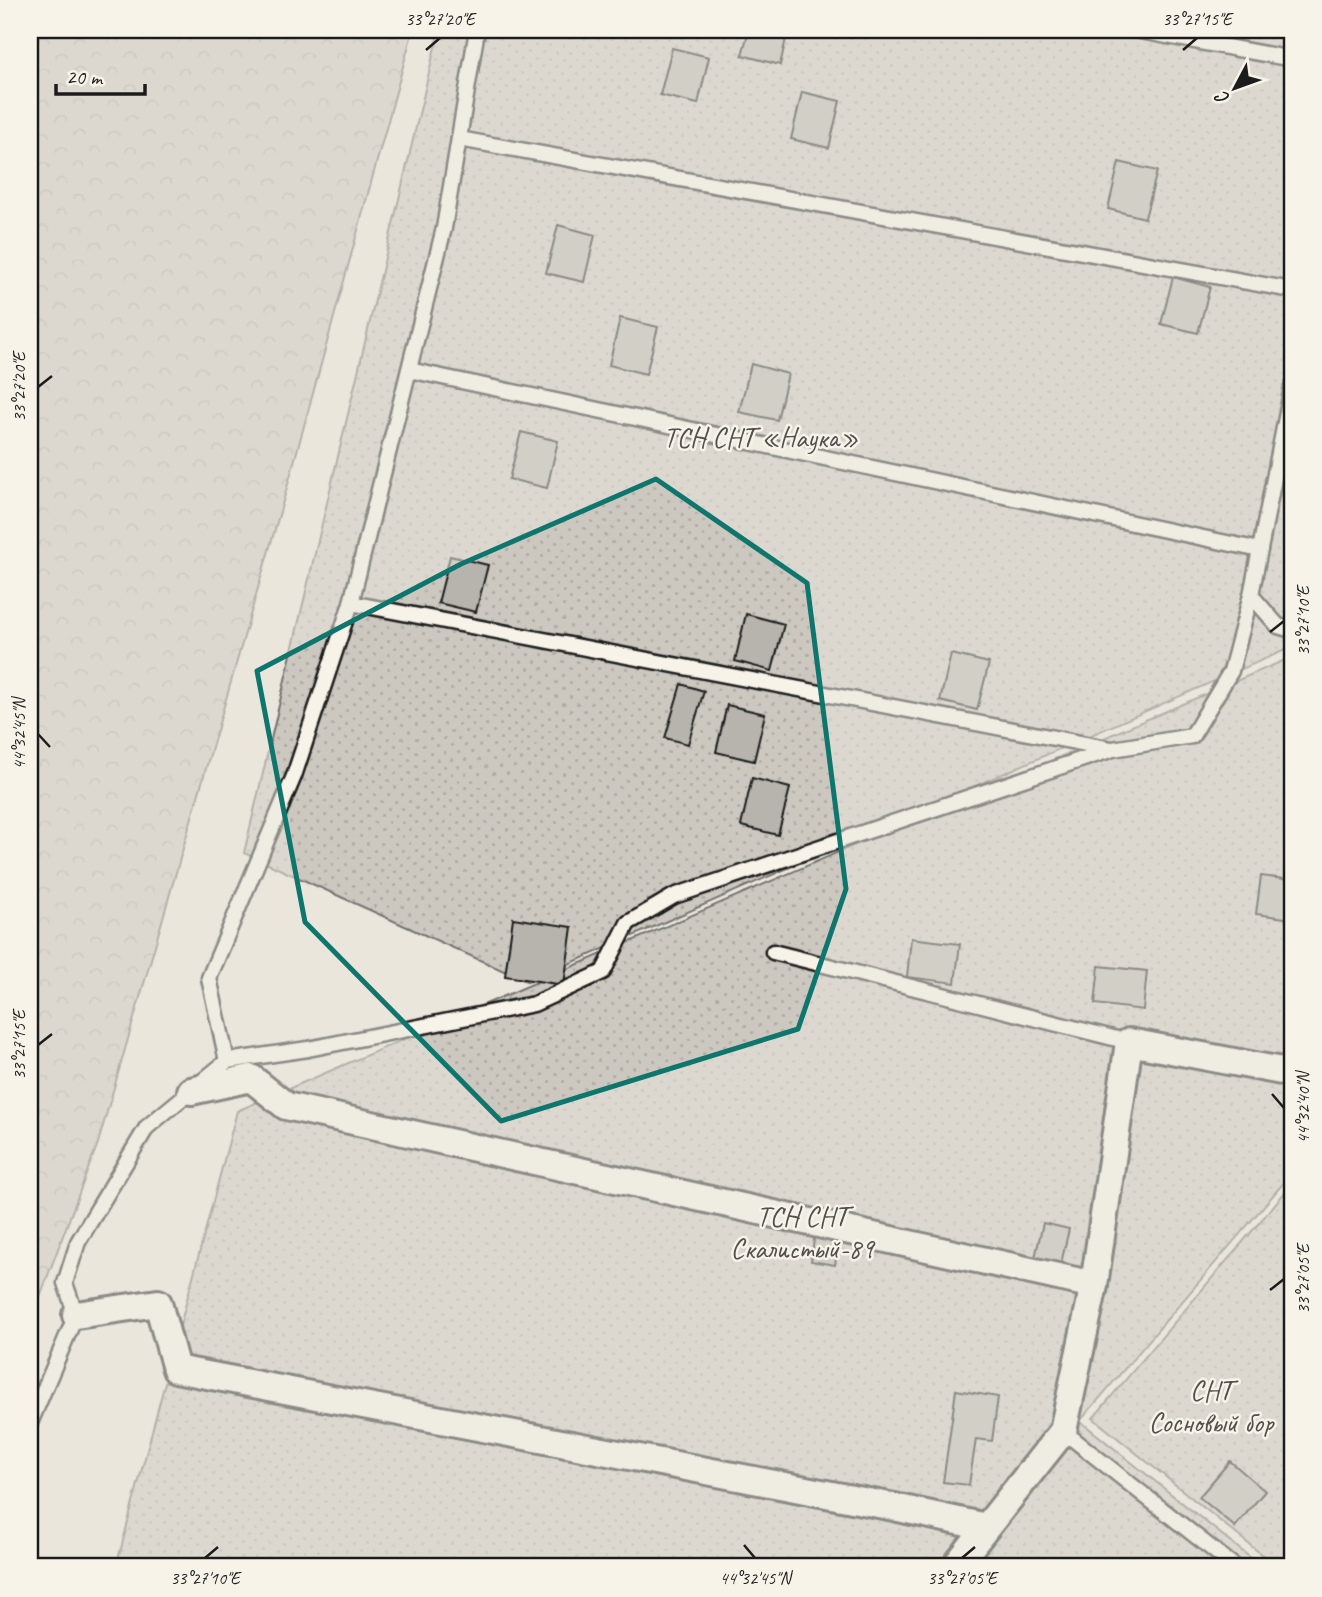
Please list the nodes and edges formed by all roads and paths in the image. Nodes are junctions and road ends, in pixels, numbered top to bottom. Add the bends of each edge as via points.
1 (477, 30) edge
2 (1135, 30) edge
3 (1292, 59) edge
4 (459, 139) junction
5 (1292, 290) edge
6 (408, 370) junction
7 (1292, 387) edge
8 (1260, 550) junction
9 (1251, 595) junction
10 (351, 603) junction
11 (1292, 630) edge
12 (1113, 749) junction
13 (773, 952) dead end
14 (1129, 1042) junction
15 (227, 1061) junction
16 (1292, 1073) edge
17 (191, 1091) junction
18 (1094, 1285) junction
19 (76, 1315) junction
20 (30, 1423) edge
21 (1063, 1431) junction
22 (986, 1527) junction
23 (955, 1567) edge
24 (1235, 1567) edge

1 - 4 lane
2 - 3 lane
4 - 5 lane
4 - 6 lane via 444,228
6 - 8 lane
6 - 10 lane
7 - 8 lane
8 - 9 lane
9 - 11 lane via 1278,626
9 - 12 lane via 1231,671 1192,736
10 - 12 lane
10 - 15 lane via 294,776 209,978
12 - 15 lane via 674,897 628,923 603,972 534,1004
13 - 14 lane
14 - 16 street
14 - 18 street
15 - 17 lane
17 - 18 street via 251,1078 286,1106
17 - 19 lane via 147,1127 78,1242 65,1283
18 - 21 street
19 - 20 lane
19 - 22 street via 158,1303 176,1369
21 - 22 street
21 - 24 lane
22 - 23 street

